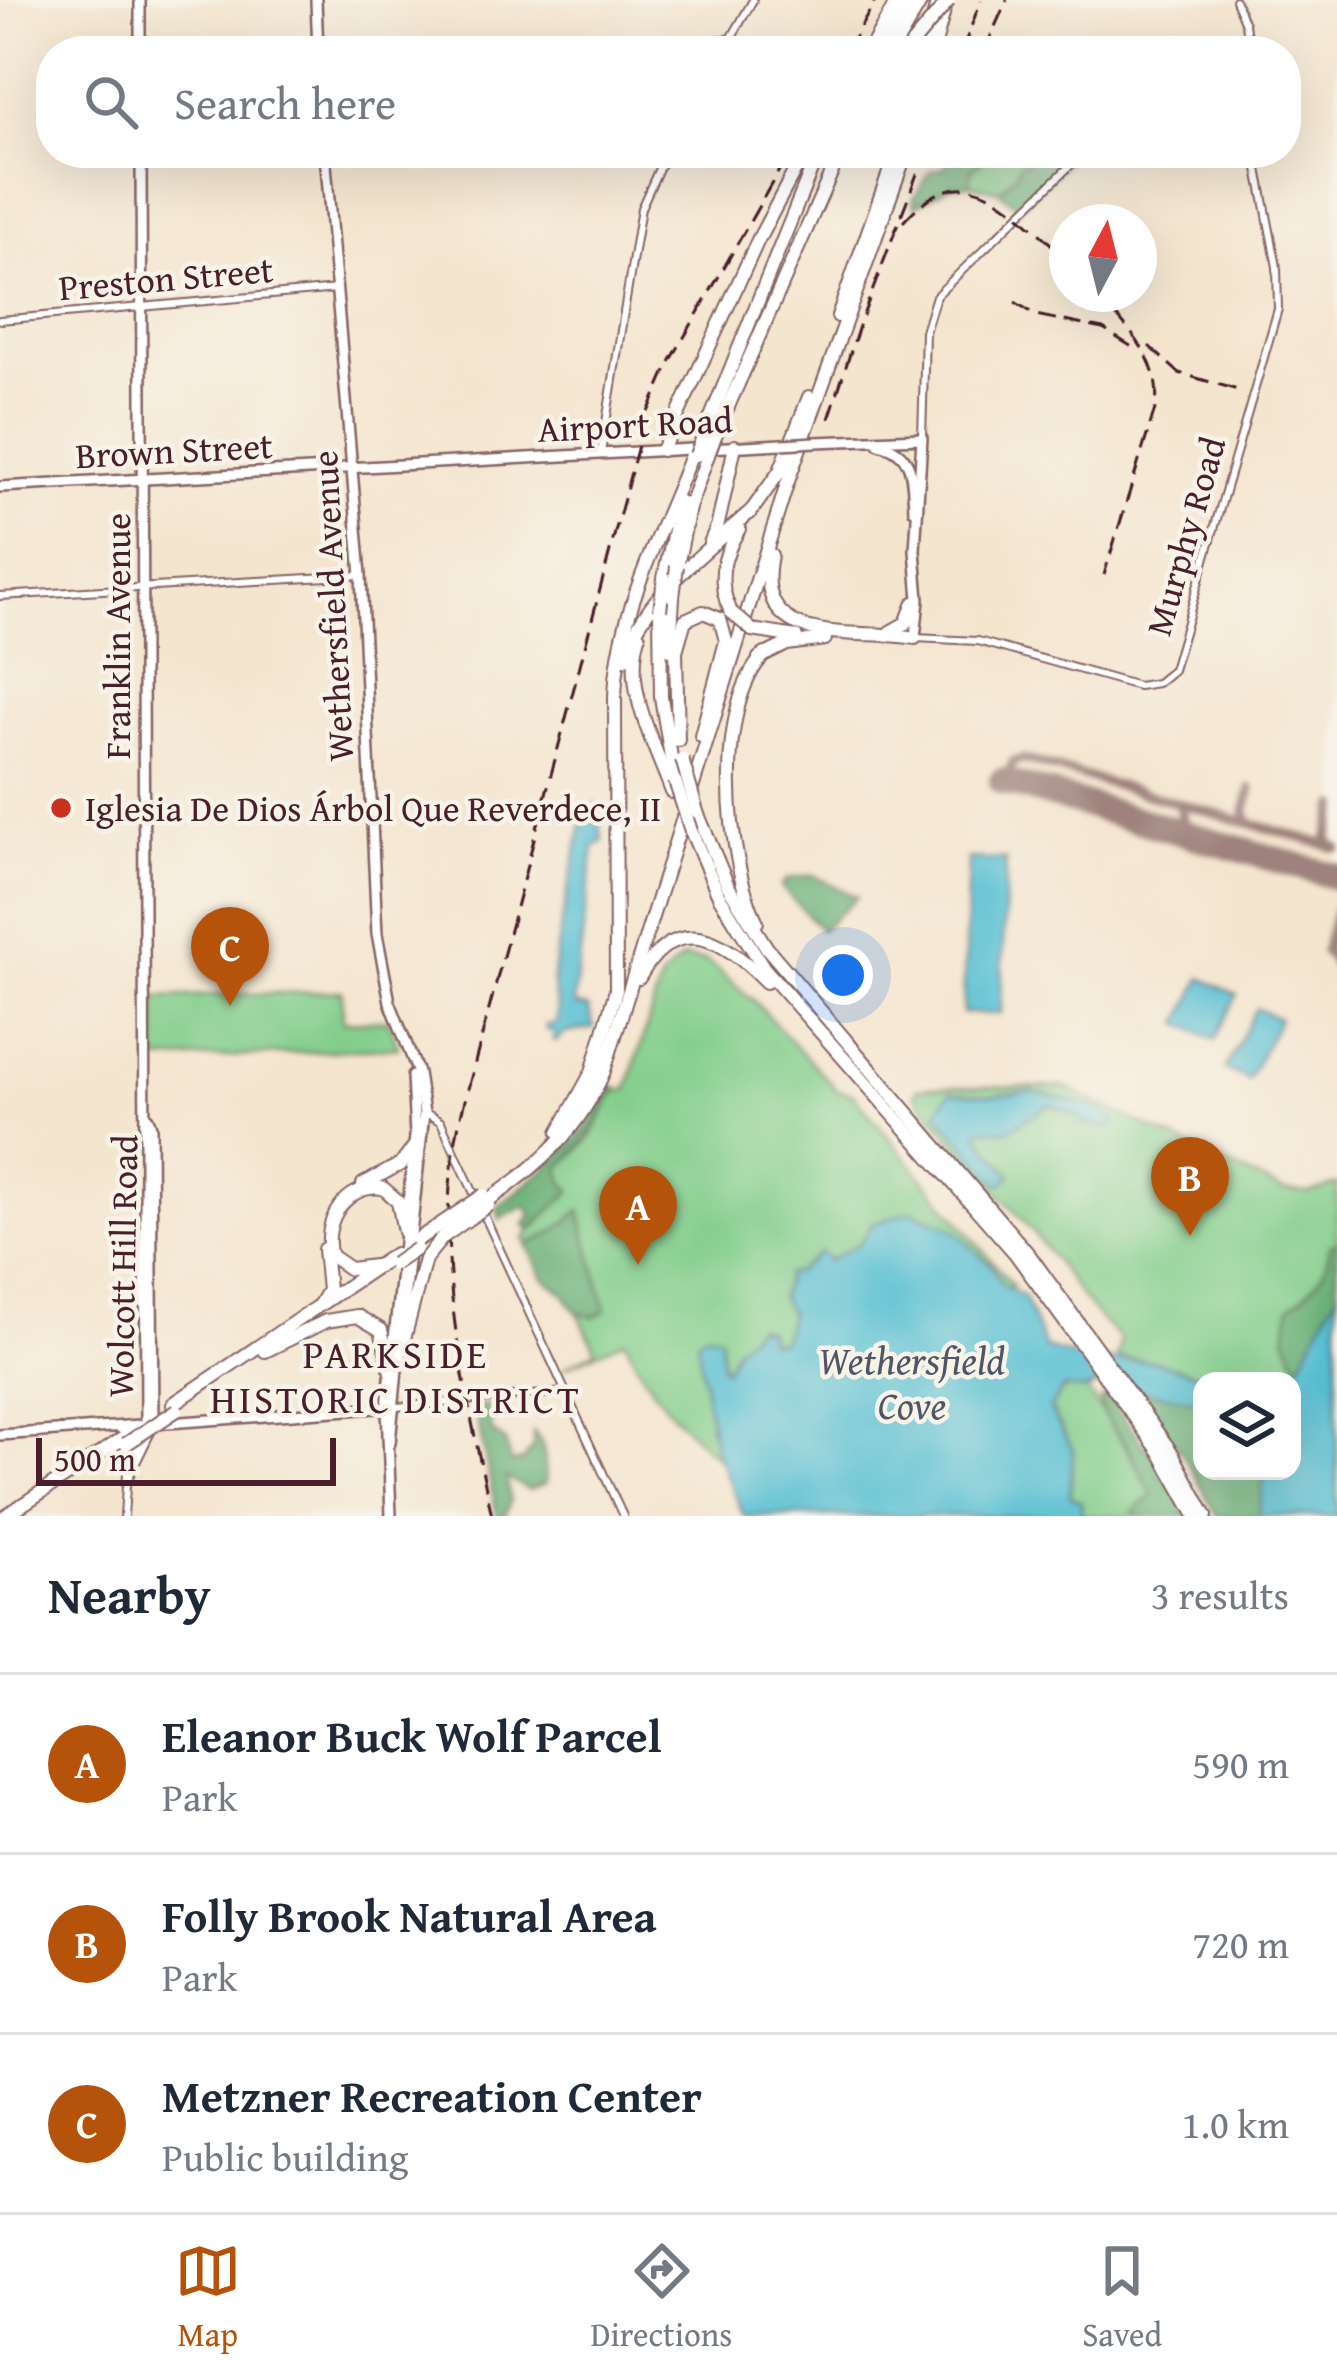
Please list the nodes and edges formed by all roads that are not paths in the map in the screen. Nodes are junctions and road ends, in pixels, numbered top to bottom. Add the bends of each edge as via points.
1 (140, 0) edge
2 (316, 0) edge
3 (753, 0) edge
4 (898, 0) edge
5 (909, 0) edge
6 (922, 0) edge
7 (946, 0) edge
8 (1235, 0) edge
9 (140, 36) edge
10 (317, 36) edge
11 (732, 36) edge
12 (876, 36) edge
13 (889, 36) edge
14 (901, 36) edge
15 (929, 36) edge
16 (929, 36) edge
17 (1248, 36) edge
18 (141, 168) edge
19 (326, 168) edge
20 (659, 168) edge
21 (797, 168) edge
22 (822, 168) edge
23 (824, 168) edge
24 (891, 168) edge
25 (901, 168) edge
26 (1067, 168) edge
27 (1258, 168) edge
28 (337, 289) junction
29 (142, 307) junction
30 (0, 320) edge
31 (809, 397) junction
32 (706, 437) junction
33 (922, 438) junction
34 (868, 440) junction
35 (735, 446) junction
36 (662, 450) junction
37 (601, 453) junction
38 (698, 455) junction
39 (796, 455) junction
40 (352, 467) junction
41 (143, 479) junction
42 (0, 487) edge
43 (752, 510) junction
44 (918, 532) junction
45 (697, 560) junction
46 (361, 574) junction
47 (669, 586) junction
48 (144, 588) junction
49 (0, 596) edge
50 (915, 603) junction
51 (877, 634) junction
52 (915, 638) junction
53 (827, 639) junction
54 (765, 654) junction
55 (678, 740) junction
56 (615, 744) junction
57 (703, 744) junction
58 (674, 787) junction
59 (798, 987) junction
60 (618, 1029) junction
61 (816, 1029) junction
62 (420, 1113) junction
63 (148, 1118) junction
64 (559, 1132) junction
65 (417, 1143) junction
66 (486, 1200) junction
67 (440, 1232) junction
68 (412, 1240) junction
69 (390, 1260) junction
70 (318, 1306) junction
71 (295, 1329) junction
72 (1090, 1347) junction
73 (394, 1365) junction
74 (565, 1392) junction
75 (1126, 1397) junction
76 (153, 1399) junction
77 (391, 1407) junction
78 (177, 1412) junction
79 (149, 1425) junction
80 (0, 1435) edge
81 (126, 1440) junction
82 (133, 1466) junction
83 (5, 1516) edge
84 (18, 1516) edge
85 (124, 1516) edge
86 (392, 1516) edge
87 (623, 1516) edge
88 (1196, 1516) edge
89 (1206, 1516) edge

1 - 9 main road
2 - 10 main road
3 - 11 street
4 - 12 highway
5 - 13 highway
6 - 14 highway
7 - 15 highway, bridge
7 - 16 highway
8 - 17 street
18 - 29 main road, Franklin Avenue
19 - 28 main road, Wethersfield Avenue
20 - 37 street via 641,208
21 - 36 highway
22 - 32 highway
23 - 32 highway via 802,235
24 - 31 highway
25 - 39 highway
26 - 33 street via 930,307
27 - 52 street, Murphy Road via 1278,309 1173,670 1135,686 978,641
28 - 29 street, Preston Street
28 - 40 main road, Wethersfield Avenue
29 - 30 street, Preston Street
29 - 41 main road, Franklin Avenue
31 - 43 highway via 780,471
31 - 57 highway
32 - 38 highway, bridge
33 - 34 main road, Airport Road
33 - 44 main road
34 - 35 main road, Airport Road, bridge
34 - 44 main road via 909,462
35 - 36 main road, Airport Road
35 - 45 highway via 718,524
36 - 37 main road, Airport Road
37 - 40 main road, Airport Road
38 - 47 highway, bridge
38 - 47 highway via 677,511
38 - 56 highway via 624,626
39 - 51 highway via 769,568 774,600 810,631
39 - 57 highway
40 - 41 main road, Brown Street
40 - 46 main road, Wethersfield Avenue
41 - 42 main road, Brown Street
41 - 48 main road, Franklin Avenue
43 - 45 highway
43 - 53 highway, bridge via 722,567 731,612 771,636
44 - 50 main road
45 - 47 highway
46 - 48 street
46 - 62 main road, Wethersfield Avenue via 376,928
47 - 55 highway
47 - 56 highway via 626,651
47 - 58 highway, bridge via 660,687
47 - 58 highway via 643,626 634,670
48 - 49 street
48 - 63 main road, Franklin Avenue
50 - 51 highway via 902,627
50 - 52 main road
51 - 52 highway
52 - 53 highway
53 - 54 highway
54 - 57 highway via 732,688
54 - 59 highway via 736,709 733,839 753,915
55 - 57 highway via 678,637 686,619 707,613 726,636
55 - 59 highway, bridge via 697,812 735,898
56 - 64 highway via 616,990 596,1063
57 - 60 highway
57 - 64 highway via 599,1066
58 - 61 highway, bridge via 716,890
59 - 72 highway via 1008,1228
60 - 61 highway via 652,958 675,940 696,937 736,953
60 - 66 highway via 578,1120 552,1151
61 - 72 highway
62 - 65 main road, Wethersfield Avenue
62 - 74 street via 441,1122
63 - 76 main road, Wolcott Hill Road
63 - 79 main road, Wolcott Hill Road
64 - 66 highway
65 - 68 main road
65 - 70 highway via 401,1164 334,1207 324,1236 328,1290
65 - 73 main road
66 - 67 highway, bridge
67 - 68 highway
67 - 73 highway
68 - 69 highway, bridge
68 - 69 highway via 397,1199 381,1188 361,1190 338,1209 328,1239 335,1261 353,1269
68 - 73 main road
69 - 70 highway
69 - 71 highway
70 - 71 highway
71 - 73 highway via 365,1318 382,1333
71 - 78 highway
71 - 78 highway
72 - 75 highway
73 - 77 main road
74 - 77 street
74 - 87 street
75 - 88 highway
75 - 89 highway via 1180,1465
76 - 78 main road
76 - 79 main road, Wolcott Hill Road
77 - 78 main road
77 - 86 main road
78 - 79 main road
78 - 81 highway, bridge
79 - 81 main road
79 - 81 street, Wolcott Hill Road
79 - 82 street, Wolcott Hill Road
80 - 81 main road
81 - 82 street, Wolcott Hill Road
81 - 83 highway
81 - 84 highway
82 - 85 street, Wolcott Hill Road

